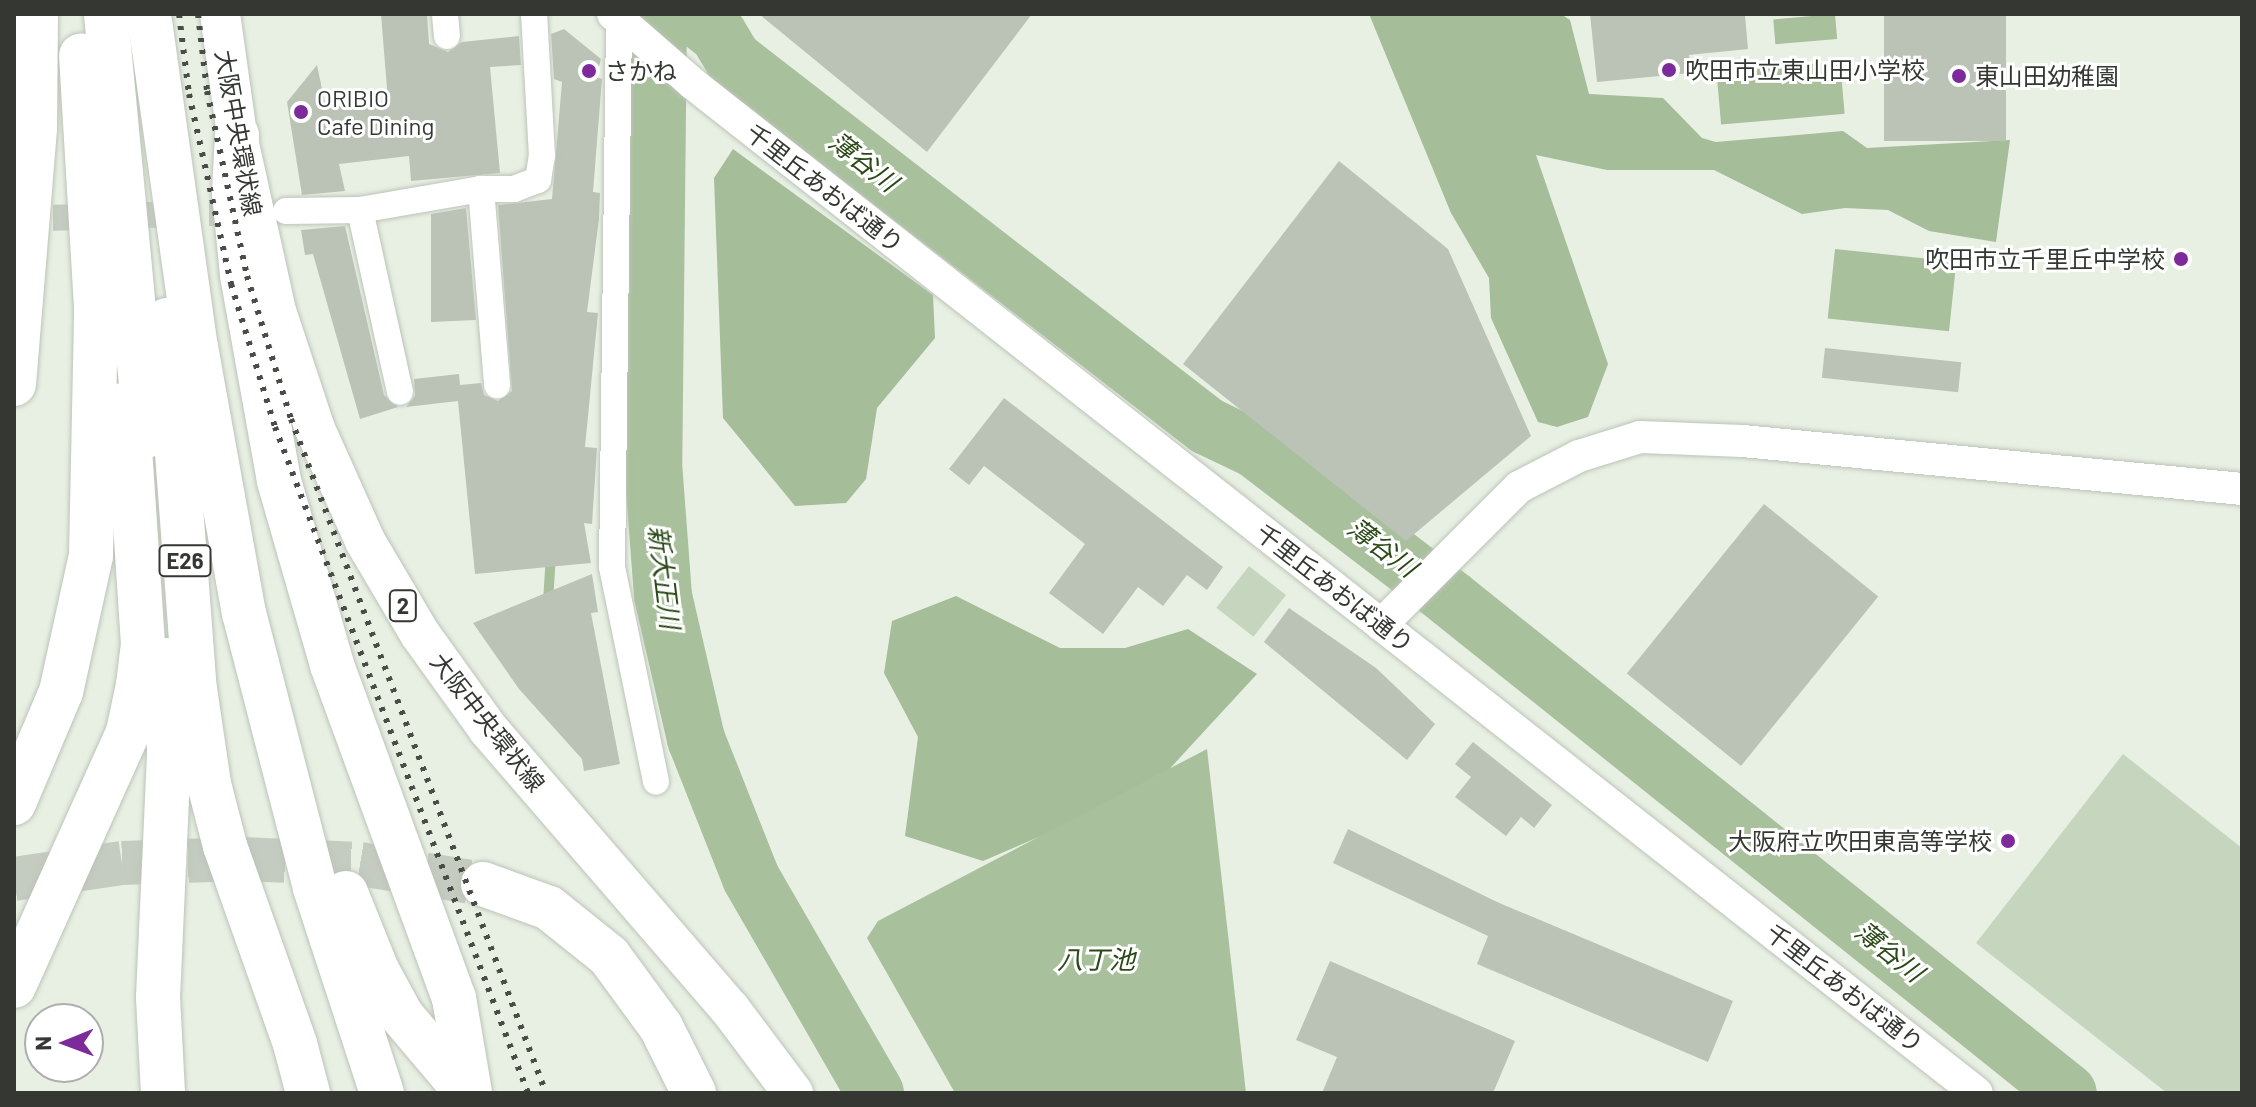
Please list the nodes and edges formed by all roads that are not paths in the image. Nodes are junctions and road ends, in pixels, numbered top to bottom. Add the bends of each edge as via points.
1 (36, 14) edge
2 (78, 14) edge
3 (106, 14) edge
4 (148, 14) edge
5 (220, 14) edge
6 (534, 14) edge
7 (619, 20) edge
8 (237, 135) junction
9 (118, 142) junction
10 (481, 189) junction
11 (360, 210) junction
12 (286, 211) dead end
13 (14, 384) edge
14 (497, 385) dead end
15 (400, 392) dead end
16 (2242, 489) edge
17 (244, 613) junction
18 (1381, 625) junction
19 (656, 782) dead end
20 (14, 803) edge
21 (483, 884) tunnel mouth
22 (14, 986) edge
23 (163, 1093) edge
24 (308, 1093) edge
25 (382, 1093) edge
26 (469, 1093) edge
27 (694, 1093) edge
28 (793, 1093) edge
29 (1977, 1093) edge

1 - 13 highway via 35,127
2 - 20 highway via 96,307 91,556 61,692
3 - 9 highway, E26
4 - 17 highway via 196,347
4 - 24 highway, E26 via 194,673 209,784
5 - 8 main road, 大阪中央環状線 / 2
6 - 10 street via 542,156 538,180 514,189
7 - 18 street, 千里丘あおば通り
7 - 19 street via 612,567
8 - 26 highway via 234,193 242,275 279,481 332,665 380,806 440,954 463,1040
8 - 28 main road, 大阪中央環状線 / 2 via 260,253 293,368 365,541 420,634 489,730 730,1009
9 - 22 highway via 125,381 143,644 138,685 128,732
9 - 23 highway, E26 via 168,673 158,997
10 - 11 street
10 - 14 street
11 - 12 street
11 - 15 street
16 - 18 street via 1743,441 1640,437 1579,456 1519,487
17 - 25 highway via 315,888
17 - 26 highway via 377,970 402,1016
18 - 29 street, 千里丘あおば通り
21 - 27 highway via 549,908 609,956 661,1027

